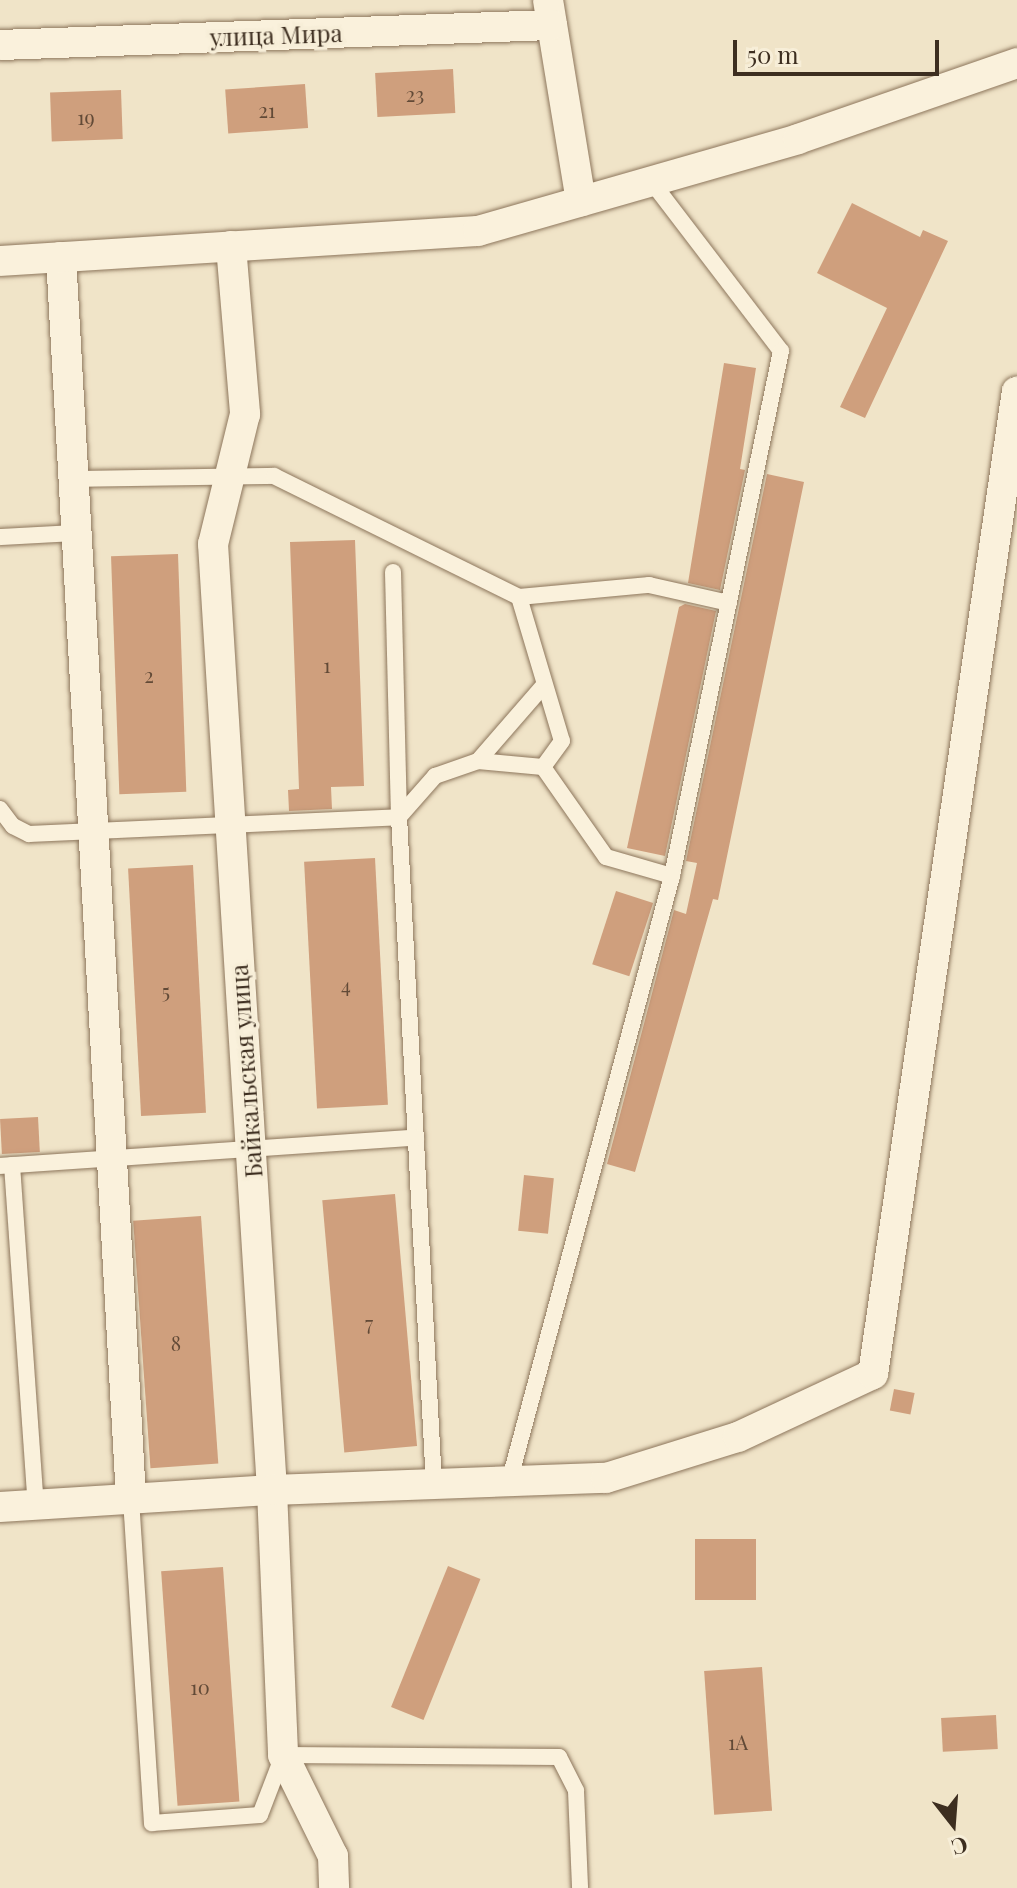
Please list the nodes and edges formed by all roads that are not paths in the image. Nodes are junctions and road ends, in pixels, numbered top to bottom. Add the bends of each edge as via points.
1 (550, 12) edge
2 (0, 45) edge
3 (1017, 63) edge
4 (651, 181) junction
5 (581, 201) junction
6 (231, 246) junction
7 (61, 257) junction
8 (0, 261) edge
9 (1017, 391) edge
10 (230, 475) junction
11 (73, 479) junction
12 (76, 533) junction
13 (0, 537) edge
14 (393, 572) dead end
15 (519, 597) junction
16 (729, 603) junction
17 (544, 685) junction
18 (478, 761) junction
19 (543, 767) junction
20 (0, 809) edge
21 (399, 817) junction
22 (230, 823) junction
23 (93, 831) junction
24 (672, 876) junction
25 (416, 1138) junction
26 (251, 1147) junction
27 (111, 1157) junction
28 (6, 1166) edge
29 (509, 1482) junction
30 (434, 1484) junction
31 (272, 1490) junction
32 (131, 1499) junction
33 (36, 1505) junction
34 (0, 1507) edge
35 (283, 1755) junction
36 (334, 1888) edge
37 (580, 1888) edge

1 - 2 street, улица Мира
1 - 5 street
3 - 4 street via 798,139
4 - 5 street
4 - 16 lane via 781,351
5 - 6 street via 478,231
6 - 7 street
6 - 10 street, Байкальская улица via 245,414
7 - 8 street
7 - 11 street
9 - 29 street via 873,1374 738,1437 606,1478
10 - 11 lane
10 - 15 lane via 274,476
10 - 22 street, Байкальская улица via 213,544
11 - 12 street
12 - 13 lane
12 - 23 street
14 - 21 lane
15 - 16 lane via 649,585
15 - 17 lane
16 - 24 lane
17 - 18 lane
17 - 19 lane via 562,741
18 - 19 lane
18 - 21 lane via 435,776
19 - 24 lane via 606,857
20 - 23 lane via 13,826 29,834
21 - 22 lane
21 - 25 lane
22 - 23 lane
22 - 26 street, Байкальская улица
23 - 27 street
24 - 29 lane
25 - 26 lane
25 - 30 lane
26 - 27 lane
26 - 31 street, Байкальская улица
27 - 28 lane
27 - 32 street
28 - 33 lane
29 - 30 street
30 - 31 street
31 - 32 street
31 - 35 street, Байкальская улица
32 - 33 street
32 - 35 lane via 152,1823 260,1815
33 - 34 street
35 - 36 street, Байкальская улица via 333,1856
35 - 37 lane via 559,1757 576,1791

